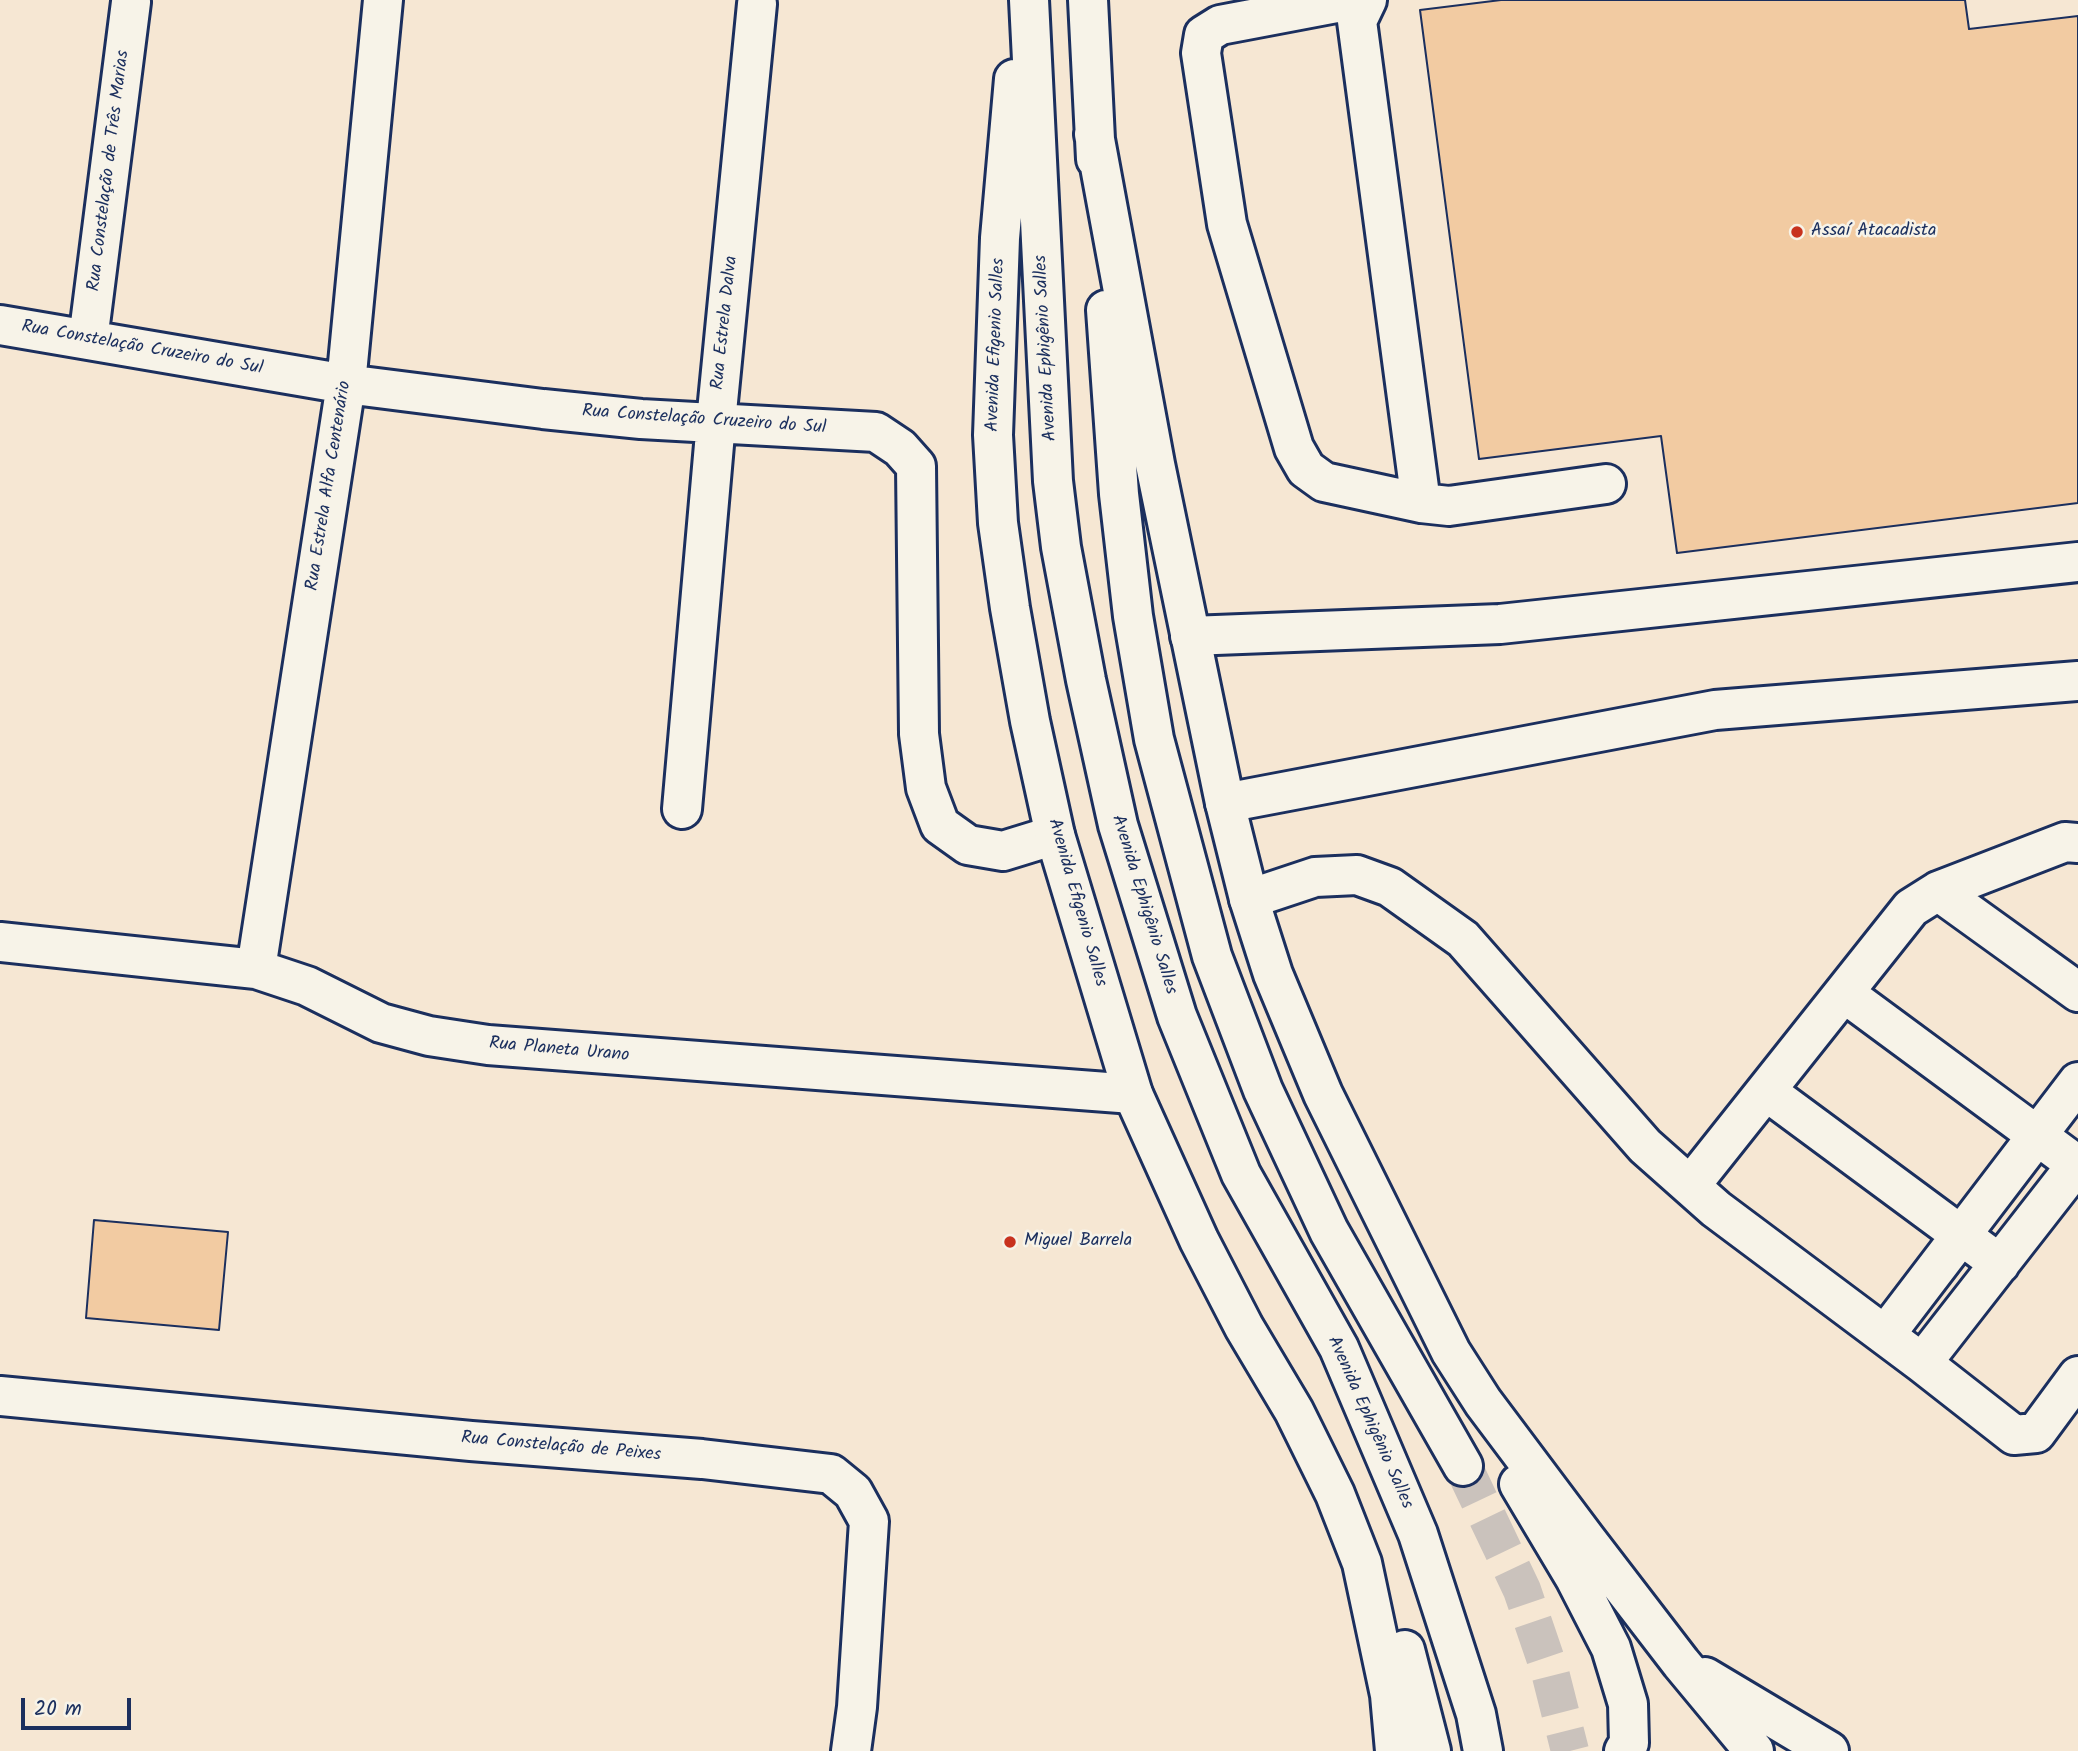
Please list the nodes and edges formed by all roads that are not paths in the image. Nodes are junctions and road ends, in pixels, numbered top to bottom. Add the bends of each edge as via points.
1 (383, 0) edge
2 (1020, 0) edge
3 (1029, 0) edge
4 (1088, 0) edge
5 (131, 2) dead end
6 (757, 4) dead end
7 (1350, 5) edge
8 (1094, 134) junction
9 (0, 325) edge
10 (89, 340) junction
11 (346, 384) junction
12 (716, 422) junction
13 (1606, 484) dead end
14 (1421, 503) junction
15 (2078, 562) edge
16 (1191, 636) junction
17 (2078, 658) edge
18 (2078, 681) edge
19 (1984, 689) junction
20 (1225, 803) junction
21 (682, 809) dead end
22 (1055, 835) junction
23 (2078, 843) edge
24 (1938, 891) junction
25 (1249, 899) junction
26 (0, 942) edge
27 (256, 969) junction
28 (2078, 992) edge
29 (1844, 993) junction
30 (2078, 1082) edge
31 (1766, 1091) junction
32 (1133, 1094) junction
33 (2038, 1136) junction
34 (2077, 1164) edge
35 (1690, 1186) junction
36 (1961, 1235) junction
37 (2000, 1264) junction
38 (1885, 1335) junction
39 (1922, 1363) junction
40 (2078, 1376) edge
41 (0, 1396) edge
42 (1483, 1402) junction
43 (1463, 1466) tunnel mouth
44 (1362, 1563) junction
45 (1681, 1663) junction
46 (851, 1751) edge
47 (1395, 1751) edge
48 (1431, 1751) edge
49 (1483, 1751) edge
50 (1624, 1751) edge
51 (1754, 1751) edge
52 (1829, 1751) edge

1 - 11 main road, Rua Estrela Alfa Centenário
2 - 22 main road, Avenida Efigenio Salles via 1000,238 993,435 998,523 1010,608
3 - 49 main road, Avenida Ephigênio Salles via 1061,547 1118,825 1177,1016 1241,1174 1339,1348 1418,1534 1476,1714
4 - 8 main road
5 - 10 main road, Rua Constelação de Três Marias
6 - 12 main road, Rua Estrela Dalva
7 - 14 main road
7 - 14 main road via 1220,24 1205,35 1201,53 1227,224 1294,449 1306,469 1324,482
8 - 16 main road
8 - 43 main road via 1119,494 1133,616 1154,739 1212,956 1263,1090 1329,1231
9 - 10 main road, Rua Constelação Cruzeiro do Sul
10 - 11 main road, Rua Constelação Cruzeiro do Sul
11 - 12 main road, Rua Constelação Cruzeiro do Sul via 641,419
11 - 27 main road, Rua Estrela Alfa Centenário
12 - 21 main road, Rua Estrela Dalva
12 - 22 main road, Rua Constelação Cruzeiro do Sul via 876,432 916,466 919,734 926,788 940,825 968,845 1003,851
13 - 14 main road via 1448,506
15 - 16 main road via 1500,624
16 - 20 main road
17 - 19 main road
18 - 19 main road
19 - 20 main road via 1715,710
20 - 25 main road
22 - 32 main road, Avenida Efigenio Salles
23 - 24 main road via 2065,842
24 - 28 main road
24 - 29 main road via 1911,908
25 - 35 main road via 1315,877 1357,875 1390,887 1463,939 1645,1146
25 - 42 main road via 1273,974 1323,1094 1451,1352
26 - 27 main road, Rua Planeta Urano
27 - 32 main road, Rua Planeta Urano via 307,986 381,1023 488,1045
29 - 31 main road
29 - 33 main road
30 - 33 main road
31 - 35 main road
31 - 36 main road
32 - 44 main road, Avenida Efigenio Salles via 1199,1240 1335,1494
33 - 34 main road
33 - 36 main road
34 - 37 main road
35 - 38 main road
36 - 37 main road
36 - 38 main road
37 - 39 main road
38 - 39 main road
39 - 40 main road via 2014,1435 2036,1433
41 - 46 main road, Rua Constelação de Peixes via 831,1474 853,1492 869,1521
42 - 45 main road
42 - 50 main road via 1532,1509 1611,1648 1628,1704 1629,1743
44 - 47 main road, Avenida Efigenio Salles via 1390,1695
44 - 48 main road via 1404,1647
45 - 51 main road
45 - 52 main road

